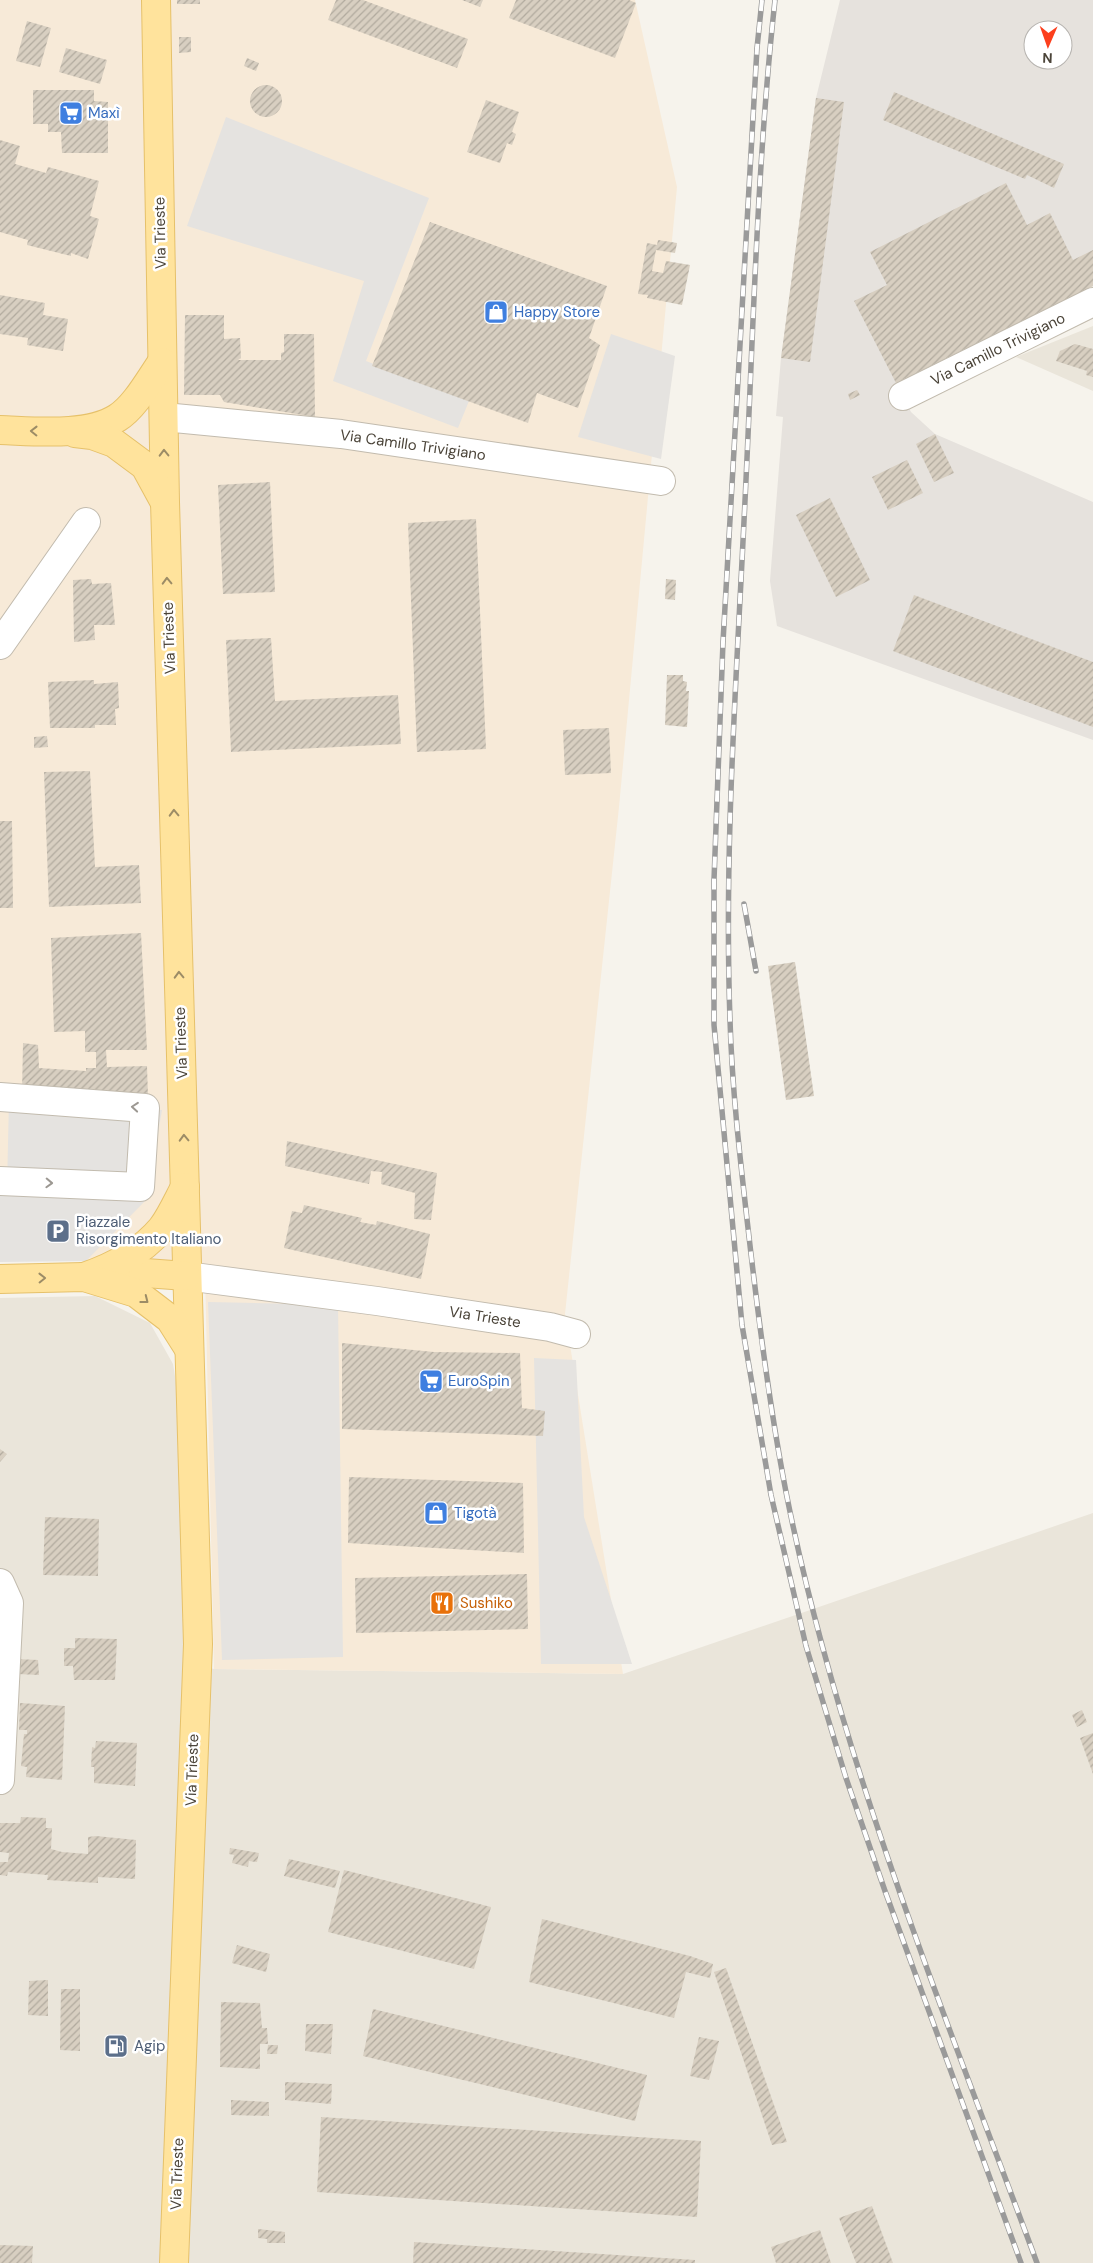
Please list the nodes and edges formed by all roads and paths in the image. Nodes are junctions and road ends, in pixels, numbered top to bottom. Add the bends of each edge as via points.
1 (156, 0) edge
2 (1093, 302) edge
3 (162, 362) junction
4 (902, 396) dead end
5 (164, 417) junction
6 (117, 418) junction
7 (0, 430) edge
8 (68, 432) junction
9 (661, 481) dead end
10 (165, 502) junction
11 (86, 522) dead end
12 (0, 645) edge
13 (0, 1097) edge
14 (0, 1181) edge
15 (186, 1186) junction
16 (94, 1274) junction
17 (186, 1276) junction
18 (0, 1279) edge
19 (576, 1334) dead end
20 (190, 1349) junction
21 (0, 1583) edge
22 (0, 1780) edge
23 (174, 2263) edge

1 - 3 main road, Via Trieste
2 - 4 street, Via Camillo Trivigiano
3 - 5 main road, Via Trieste
3 - 6 main road via 139,396
5 - 6 main road
5 - 9 street, Via Camillo Trivigiano via 341,434
10 -> 5 main road, Via Trieste
6 - 8 main road
8 -> 7 main road
8 - 10 main road via 92,435 114,443 145,466
15 -> 10 main road, Via Trieste
11 - 12 street
14 -> 13 street via 140,1187 145,1108
15 - 16 main road via 162,1227 137,1251
15 - 17 main road, Via Trieste
16 - 17 main road
18 -> 16 main road
16 -> 20 main road via 136,1293 170,1319
17 - 19 street, Via Trieste via 386,1302 550,1327
17 - 20 main road, Via Trieste
20 - 23 main road, Via Trieste via 198,1644
21 - 22 street via 9,1603

